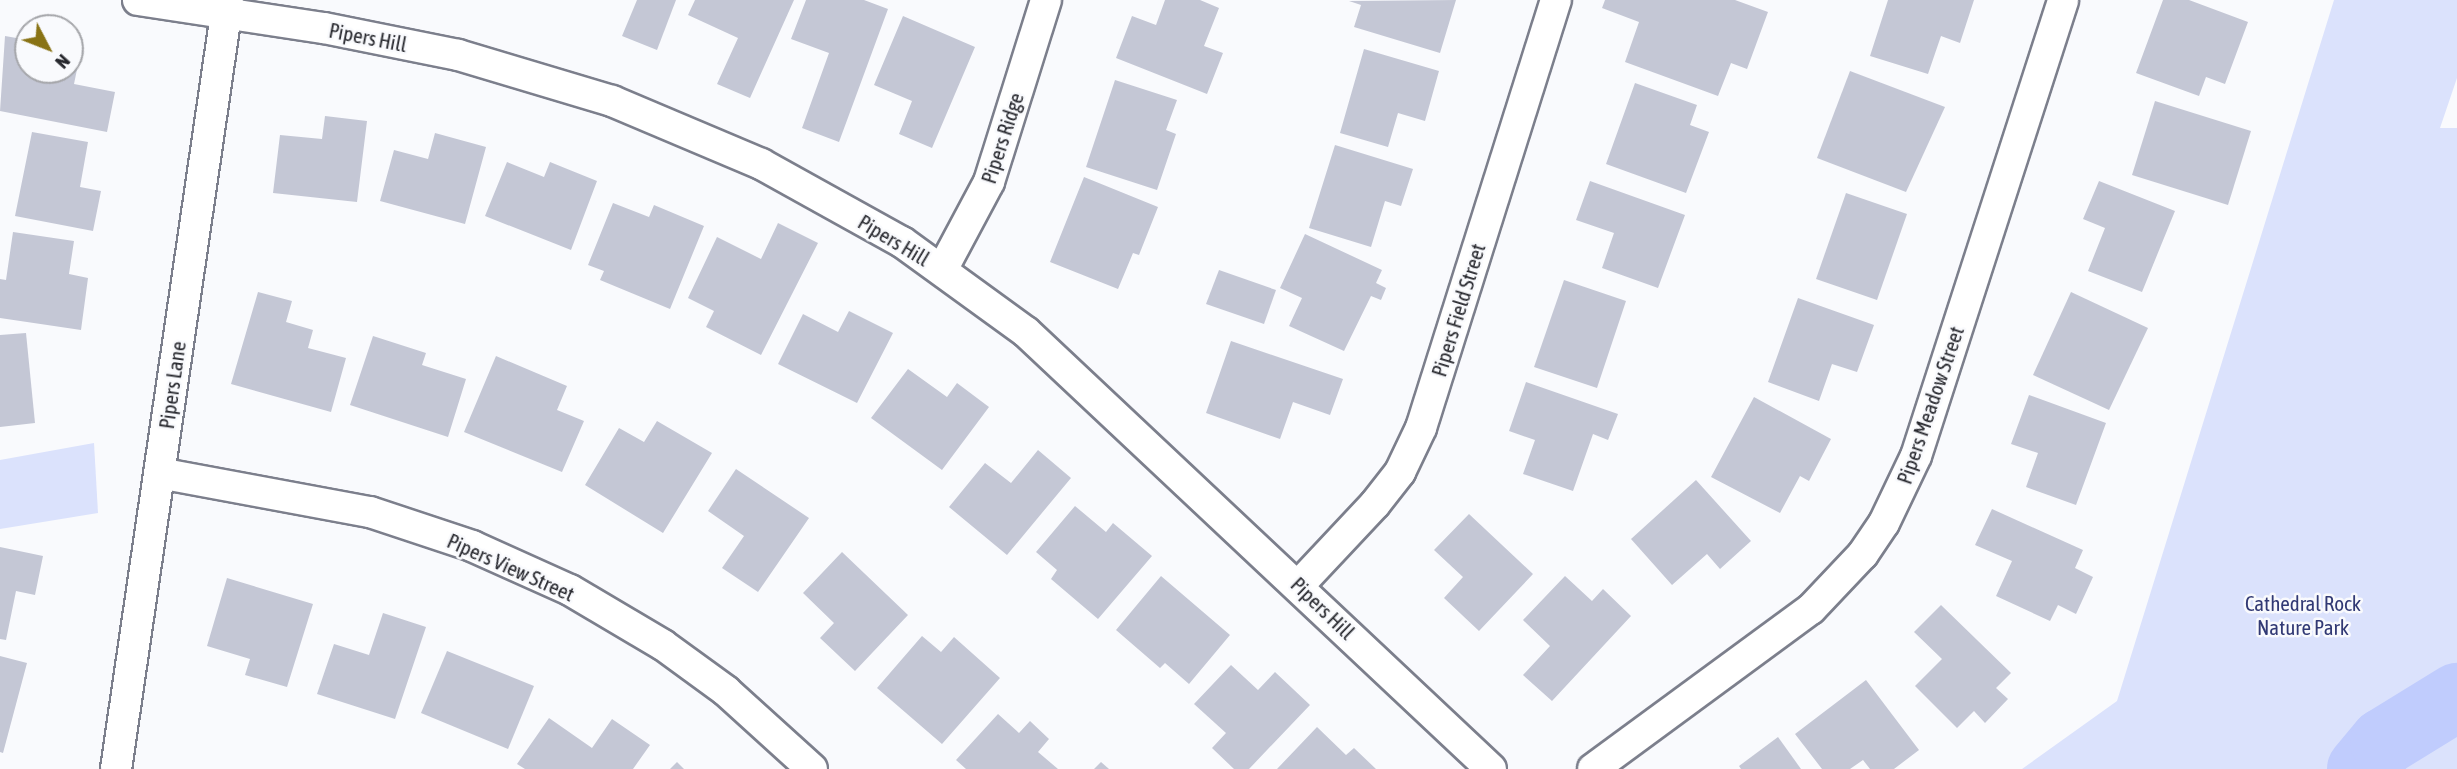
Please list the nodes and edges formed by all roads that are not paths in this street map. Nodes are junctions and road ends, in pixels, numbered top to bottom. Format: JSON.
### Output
{"nodes":[{"id":1,"x":138,"y":0,"type":"edge"},
{"id":2,"x":1046,"y":0,"type":"edge"},
{"id":3,"x":1556,"y":0,"type":"edge"},
{"id":4,"x":2063,"y":0,"type":"edge"},
{"id":5,"x":227,"y":6,"type":"edge"},
{"id":6,"x":942,"y":270,"type":"junction"},
{"id":7,"x":159,"y":472,"type":"junction"},
{"id":8,"x":1298,"y":585,"type":"junction"},
{"id":9,"x":116,"y":769,"type":"edge"},
{"id":10,"x":812,"y":769,"type":"edge"},
{"id":11,"x":1492,"y":769,"type":"edge"},
{"id":12,"x":1593,"y":769,"type":"edge"}],
"edges":[{"from":1,"to":5,"type":"street","name":"Pipers Hill"},
{"from":2,"to":6,"type":"street","name":"Pipers Ridge"},
{"from":3,"to":8,"type":"street","name":"Pipers Field Street"},
{"from":4,"to":12,"type":"street","name":"Pipers Meadow Street"},
{"from":5,"to":6,"type":"street","name":"Pipers Hill"},
{"from":5,"to":7,"type":"street","name":"Pipers Lane"},
{"from":6,"to":8,"type":"street","name":"Pipers Hill"},
{"from":7,"to":9,"type":"street","name":"Pipers Lane"},
{"from":7,"to":10,"type":"street","name":"Pipers View Street"},
{"from":8,"to":11,"type":"street","name":"Pipers Hill"}]}
